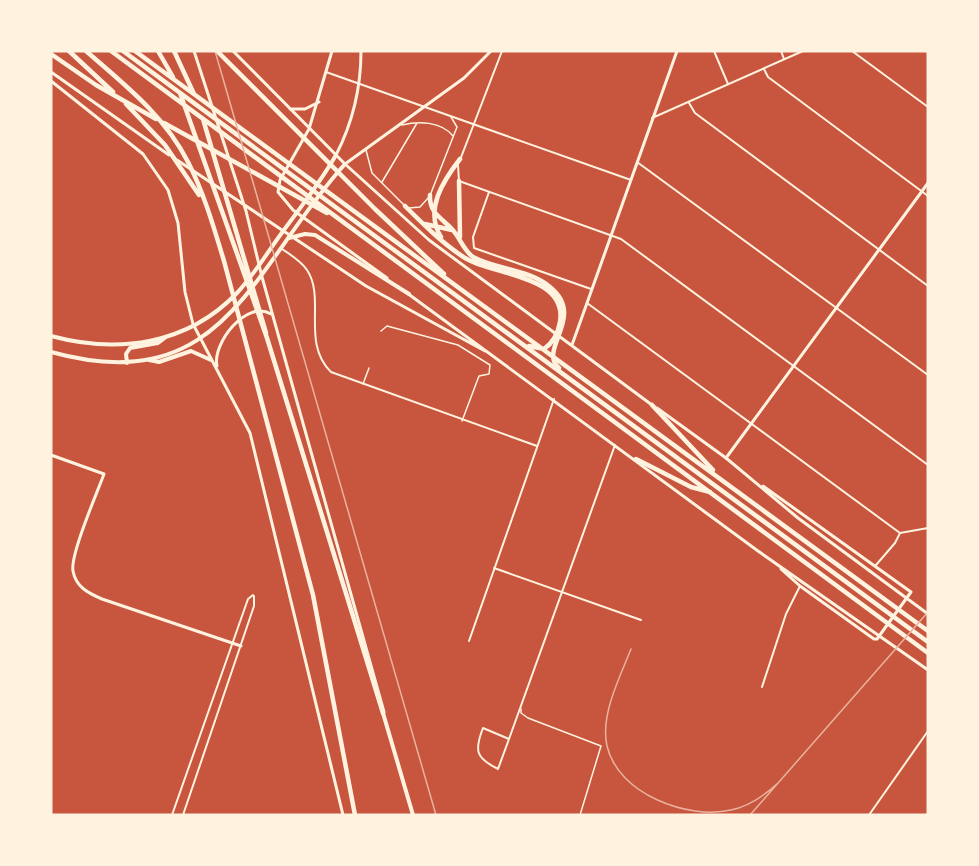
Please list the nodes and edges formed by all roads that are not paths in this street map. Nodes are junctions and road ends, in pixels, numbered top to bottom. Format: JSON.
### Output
{"nodes":[{"id":1,"x":69,"y":51,"type":"edge"},
{"id":2,"x":86,"y":51,"type":"edge"},
{"id":3,"x":111,"y":51,"type":"edge"},
{"id":4,"x":123,"y":51,"type":"edge"},
{"id":5,"x":135,"y":51,"type":"edge"},
{"id":6,"x":158,"y":51,"type":"edge"},
{"id":7,"x":174,"y":51,"type":"edge"},
{"id":8,"x":194,"y":51,"type":"edge"},
{"id":9,"x":217,"y":51,"type":"edge"},
{"id":10,"x":233,"y":51,"type":"edge"},
{"id":11,"x":332,"y":51,"type":"edge"},
{"id":12,"x":362,"y":51,"type":"edge"},
{"id":13,"x":491,"y":51,"type":"edge"},
{"id":14,"x":502,"y":51,"type":"edge"},
{"id":15,"x":677,"y":51,"type":"edge"},
{"id":16,"x":714,"y":51,"type":"edge"},
{"id":17,"x":780,"y":51,"type":"edge"},
{"id":18,"x":803,"y":51,"type":"edge"},
{"id":19,"x":852,"y":51,"type":"edge"},
{"id":20,"x":51,"y":54,"type":"edge"},
{"id":21,"x":784,"y":59,"type":"junction"},
{"id":22,"x":764,"y":69,"type":"junction"},
{"id":23,"x":51,"y":72,"type":"edge"},
{"id":24,"x":326,"y":72,"type":"junction"},
{"id":25,"x":51,"y":81,"type":"edge"},
{"id":26,"x":729,"y":84,"type":"junction"},
{"id":27,"x":360,"y":85,"type":"junction"},
{"id":28,"x":319,"y":102,"type":"junction"},
{"id":29,"x":689,"y":103,"type":"junction"},
{"id":30,"x":423,"y":106,"type":"junction"},
{"id":31,"x":928,"y":107,"type":"edge"},
{"id":32,"x":290,"y":109,"type":"junction"},
{"id":33,"x":450,"y":116,"type":"junction"},
{"id":34,"x":652,"y":118,"type":"junction"},
{"id":35,"x":417,"y":123,"type":"junction"},
{"id":36,"x":474,"y":125,"type":"junction"},
{"id":37,"x":395,"y":127,"type":"junction"},
{"id":38,"x":309,"y":129,"type":"junction"},
{"id":39,"x":454,"y":136,"type":"junction"},
{"id":40,"x":367,"y":147,"type":"junction"},
{"id":41,"x":336,"y":155,"type":"junction"},
{"id":42,"x":460,"y":159,"type":"junction"},
{"id":43,"x":637,"y":162,"type":"junction"},
{"id":44,"x":345,"y":164,"type":"junction"},
{"id":45,"x":631,"y":180,"type":"junction"},
{"id":46,"x":459,"y":181,"type":"junction"},
{"id":47,"x":382,"y":183,"type":"junction"},
{"id":48,"x":928,"y":183,"type":"edge"},
{"id":49,"x":922,"y":191,"type":"junction"},
{"id":50,"x":489,"y":192,"type":"junction"},
{"id":51,"x":430,"y":195,"type":"junction"},
{"id":52,"x":928,"y":196,"type":"edge"},
{"id":53,"x":405,"y":206,"type":"junction"},
{"id":54,"x":434,"y":212,"type":"junction"},
{"id":55,"x":210,"y":218,"type":"junction"},
{"id":56,"x":423,"y":223,"type":"junction"},
{"id":57,"x":347,"y":225,"type":"junction"},
{"id":58,"x":436,"y":226,"type":"junction"},
{"id":59,"x":453,"y":230,"type":"junction"},
{"id":60,"x":611,"y":235,"type":"junction"},
{"id":61,"x":288,"y":238,"type":"junction"},
{"id":62,"x":442,"y":239,"type":"junction"},
{"id":63,"x":460,"y":240,"type":"junction"},
{"id":64,"x":281,"y":248,"type":"junction"},
{"id":65,"x":879,"y":250,"type":"junction"},
{"id":66,"x":259,"y":265,"type":"junction"},
{"id":67,"x":262,"y":277,"type":"junction"},
{"id":68,"x":450,"y":280,"type":"junction"},
{"id":69,"x":536,"y":281,"type":"junction"},
{"id":70,"x":928,"y":286,"type":"edge"},
{"id":71,"x":592,"y":289,"type":"junction"},
{"id":72,"x":409,"y":294,"type":"junction"},
{"id":73,"x":587,"y":303,"type":"junction"},
{"id":74,"x":837,"y":307,"type":"junction"},
{"id":75,"x":273,"y":318,"type":"junction"},
{"id":76,"x":193,"y":324,"type":"junction"},
{"id":77,"x":499,"y":327,"type":"junction"},
{"id":78,"x":381,"y":331,"type":"dead end"},
{"id":79,"x":172,"y":334,"type":"junction"},
{"id":80,"x":51,"y":336,"type":"edge"},
{"id":81,"x":267,"y":338,"type":"junction"},
{"id":82,"x":200,"y":340,"type":"junction"},
{"id":83,"x":572,"y":345,"type":"junction"},
{"id":84,"x":51,"y":352,"type":"edge"},
{"id":85,"x":494,"y":356,"type":"junction"},
{"id":86,"x":146,"y":360,"type":"junction"},
{"id":87,"x":211,"y":360,"type":"junction"},
{"id":88,"x":127,"y":363,"type":"junction"},
{"id":89,"x":793,"y":365,"type":"junction"},
{"id":90,"x":369,"y":368,"type":"dead end"},
{"id":91,"x":218,"y":371,"type":"junction"},
{"id":92,"x":928,"y":375,"type":"edge"},
{"id":93,"x":363,"y":384,"type":"junction"},
{"id":94,"x":596,"y":398,"type":"junction"},
{"id":95,"x":554,"y":399,"type":"junction"},
{"id":96,"x":652,"y":405,"type":"junction"},
{"id":97,"x":462,"y":421,"type":"junction"},
{"id":98,"x":751,"y":424,"type":"junction"},
{"id":99,"x":615,"y":445,"type":"junction"},
{"id":100,"x":537,"y":446,"type":"junction"},
{"id":101,"x":51,"y":455,"type":"edge"},
{"id":102,"x":726,"y":458,"type":"junction"},
{"id":103,"x":636,"y":459,"type":"junction"},
{"id":104,"x":928,"y":465,"type":"edge"},
{"id":105,"x":714,"y":472,"type":"junction"},
{"id":106,"x":752,"y":478,"type":"junction"},
{"id":107,"x":714,"y":494,"type":"junction"},
{"id":108,"x":928,"y":528,"type":"edge"},
{"id":109,"x":900,"y":533,"type":"junction"},
{"id":110,"x":773,"y":562,"type":"junction"},
{"id":111,"x":876,"y":565,"type":"junction"},
{"id":112,"x":494,"y":568,"type":"junction"},
{"id":113,"x":800,"y":586,"type":"junction"},
{"id":114,"x":562,"y":592,"type":"junction"},
{"id":115,"x":928,"y":614,"type":"edge"},
{"id":116,"x":242,"y":617,"type":"junction"},
{"id":117,"x":250,"y":620,"type":"junction"},
{"id":118,"x":641,"y":620,"type":"dead end"},
{"id":119,"x":928,"y":631,"type":"edge"},
{"id":120,"x":469,"y":641,"type":"dead end"},
{"id":121,"x":928,"y":642,"type":"edge"},
{"id":122,"x":233,"y":643,"type":"junction"},
{"id":123,"x":241,"y":646,"type":"junction"},
{"id":124,"x":928,"y":653,"type":"edge"},
{"id":125,"x":928,"y":670,"type":"edge"},
{"id":126,"x":762,"y":687,"type":"dead end"},
{"id":127,"x":521,"y":708,"type":"junction"},
{"id":128,"x":383,"y":713,"type":"junction"},
{"id":129,"x":928,"y":731,"type":"edge"},
{"id":130,"x":509,"y":739,"type":"junction"},
{"id":131,"x":172,"y":815,"type":"edge"},
{"id":132,"x":183,"y":815,"type":"edge"},
{"id":133,"x":343,"y":815,"type":"edge"},
{"id":134,"x":355,"y":815,"type":"edge"},
{"id":135,"x":413,"y":815,"type":"edge"},
{"id":136,"x":580,"y":815,"type":"edge"},
{"id":137,"x":869,"y":815,"type":"edge"}],
"edges":[{"from":1,"to":55,"type":"highway"},
{"from":2,"to":55,"type":"highway"},
{"from":3,"to":57,"type":"highway"},
{"from":4,"to":77,"type":"highway"},
{"from":5,"to":68,"type":"highway"},
{"from":6,"to":81,"type":"highway"},
{"from":7,"to":81,"type":"highway"},
{"from":8,"to":66,"type":"main road"},
{"from":9,"to":68,"type":"highway"},
{"from":10,"to":32,"type":"main road"},
{"from":11,"to":24,"type":"main road"},
{"from":12,"to":27,"type":"main road"},
{"from":13,"to":30,"type":"main road"},
{"from":14,"to":36,"type":"street"},
{"from":15,"to":34,"type":"main road"},
{"from":16,"to":26,"type":"street"},
{"from":17,"to":21,"type":"street"},
{"from":18,"to":21,"type":"street"},
{"from":19,"to":31,"type":"street"},
{"from":20,"to":57,"type":"highway"},
{"from":21,"to":22,"type":"street"},
{"from":22,"to":26,"type":"street"},
{"from":22,"to":49,"type":"street"},
{"from":23,"to":85,"type":"main road"},
{"from":24,"to":27,"type":"street"},
{"from":24,"to":28,"type":"main road"},
{"from":25,"to":76,"type":"main road"},
{"from":26,"to":29,"type":"street"},
{"from":27,"to":30,"type":"street"},
{"from":27,"to":41,"type":"main road"},
{"from":28,"to":32,"type":"main road"},
{"from":28,"to":38,"type":"main road"},
{"from":29,"to":34,"type":"street"},
{"from":29,"to":65,"type":"street"},
{"from":30,"to":33,"type":"street"},
{"from":30,"to":37,"type":"main road"},
{"from":32,"to":38,"type":"main road"},
{"from":33,"to":36,"type":"street"},
{"from":33,"to":39,"type":"lane"},
{"from":34,"to":43,"type":"main road"},
{"from":35,"to":37,"type":"lane"},
{"from":35,"to":39,"type":"lane"},
{"from":35,"to":47,"type":"lane"},
{"from":36,"to":42,"type":"street"},
{"from":36,"to":45,"type":"street"},
{"from":37,"to":40,"type":"main road"},
{"from":38,"to":41,"type":"main road"},
{"from":38,"to":72,"type":"main road"},
{"from":39,"to":51,"type":"lane"},
{"from":40,"to":44,"type":"main road"},
{"from":40,"to":47,"type":"lane"},
{"from":41,"to":44,"type":"main road"},
{"from":41,"to":66,"type":"main road"},
{"from":42,"to":46,"type":"street"},
{"from":42,"to":54,"type":"highway"},
{"from":43,"to":45,"type":"main road"},
{"from":43,"to":74,"type":"street"},
{"from":44,"to":61,"type":"main road"},
{"from":44,"to":83,"type":"main road"},
{"from":45,"to":60,"type":"main road"},
{"from":46,"to":50,"type":"street"},
{"from":46,"to":63,"type":"highway"},
{"from":47,"to":53,"type":"lane"},
{"from":48,"to":49,"type":"main road"},
{"from":49,"to":52,"type":"street"},
{"from":49,"to":65,"type":"main road"},
{"from":50,"to":60,"type":"street"},
{"from":50,"to":71,"type":"street"},
{"from":51,"to":53,"type":"lane"},
{"from":51,"to":54,"type":"highway"},
{"from":53,"to":56,"type":"highway"},
{"from":54,"to":58,"type":"highway"},
{"from":54,"to":59,"type":"highway"},
{"from":55,"to":134,"type":"highway"},
{"from":56,"to":58,"type":"highway"},
{"from":56,"to":62,"type":"highway"},
{"from":57,"to":107,"type":"highway"},
{"from":58,"to":59,"type":"highway"},
{"from":58,"to":62,"type":"highway"},
{"from":59,"to":63,"type":"highway"},
{"from":60,"to":71,"type":"main road"},
{"from":60,"to":89,"type":"street"},
{"from":61,"to":64,"type":"main road"},
{"from":61,"to":72,"type":"main road"},
{"from":62,"to":69,"type":"highway"},
{"from":63,"to":69,"type":"highway"},
{"from":64,"to":67,"type":"main road"},
{"from":64,"to":93,"type":"street"},
{"from":65,"to":70,"type":"street"},
{"from":65,"to":74,"type":"main road"},
{"from":66,"to":67,"type":"main road"},
{"from":66,"to":76,"type":"main road"},
{"from":67,"to":75,"type":"main road"},
{"from":67,"to":82,"type":"main road"},
{"from":68,"to":105,"type":"highway"},
{"from":69,"to":77,"type":"highway"},
{"from":69,"to":94,"type":"highway"},
{"from":71,"to":73,"type":"main road"},
{"from":72,"to":85,"type":"main road"},
{"from":73,"to":83,"type":"main road"},
{"from":73,"to":98,"type":"street"},
{"from":74,"to":89,"type":"main road"},
{"from":74,"to":92,"type":"street"},
{"from":75,"to":91,"type":"main road"},
{"from":75,"to":128,"type":"main road"},
{"from":76,"to":79,"type":"main road"},
{"from":76,"to":82,"type":"main road"},
{"from":77,"to":94,"type":"highway"},
{"from":78,"to":97,"type":"lane"},
{"from":79,"to":80,"type":"main road"},
{"from":79,"to":88,"type":"main road"},
{"from":81,"to":128,"type":"highway"},
{"from":82,"to":86,"type":"main road"},
{"from":82,"to":87,"type":"main road"},
{"from":83,"to":96,"type":"main road"},
{"from":84,"to":88,"type":"main road"},
{"from":85,"to":95,"type":"main road"},
{"from":86,"to":87,"type":"main road"},
{"from":86,"to":88,"type":"main road"},
{"from":87,"to":91,"type":"main road"},
{"from":89,"to":98,"type":"main road"},
{"from":89,"to":104,"type":"street"},
{"from":90,"to":93,"type":"lane"},
{"from":91,"to":133,"type":"main road"},
{"from":93,"to":97,"type":"street"},
{"from":94,"to":121,"type":"highway"},
{"from":95,"to":99,"type":"main road"},
{"from":95,"to":100,"type":"street"},
{"from":96,"to":102,"type":"main road"},
{"from":96,"to":105,"type":"highway"},
{"from":97,"to":100,"type":"street"},
{"from":98,"to":102,"type":"main road"},
{"from":98,"to":109,"type":"street"},
{"from":99,"to":103,"type":"main road"},
{"from":99,"to":114,"type":"street"},
{"from":100,"to":112,"type":"street"},
{"from":101,"to":122,"type":"main road"},
{"from":102,"to":106,"type":"main road"},
{"from":103,"to":107,"type":"highway"},
{"from":103,"to":110,"type":"main road"},
{"from":105,"to":119,"type":"highway"},
{"from":106,"to":111,"type":"main road"},
{"from":106,"to":115,"type":"main road"},
{"from":107,"to":124,"type":"highway"},
{"from":108,"to":109,"type":"street"},
{"from":109,"to":111,"type":"street"},
{"from":110,"to":113,"type":"main road"},
{"from":110,"to":125,"type":"main road"},
{"from":111,"to":113,"type":"main road"},
{"from":112,"to":114,"type":"street"},
{"from":112,"to":120,"type":"street"},
{"from":113,"to":126,"type":"street"},
{"from":114,"to":118,"type":"street"},
{"from":114,"to":127,"type":"street"},
{"from":116,"to":117,"type":"street"},
{"from":116,"to":117,"type":"street"},
{"from":116,"to":122,"type":"street"},
{"from":117,"to":123,"type":"street"},
{"from":122,"to":123,"type":"main road"},
{"from":122,"to":131,"type":"street"},
{"from":123,"to":132,"type":"street"},
{"from":127,"to":130,"type":"street"},
{"from":127,"to":136,"type":"lane"},
{"from":128,"to":135,"type":"main road"},
{"from":129,"to":137,"type":"street"},
{"from":130,"to":130,"type":"street"}]}
